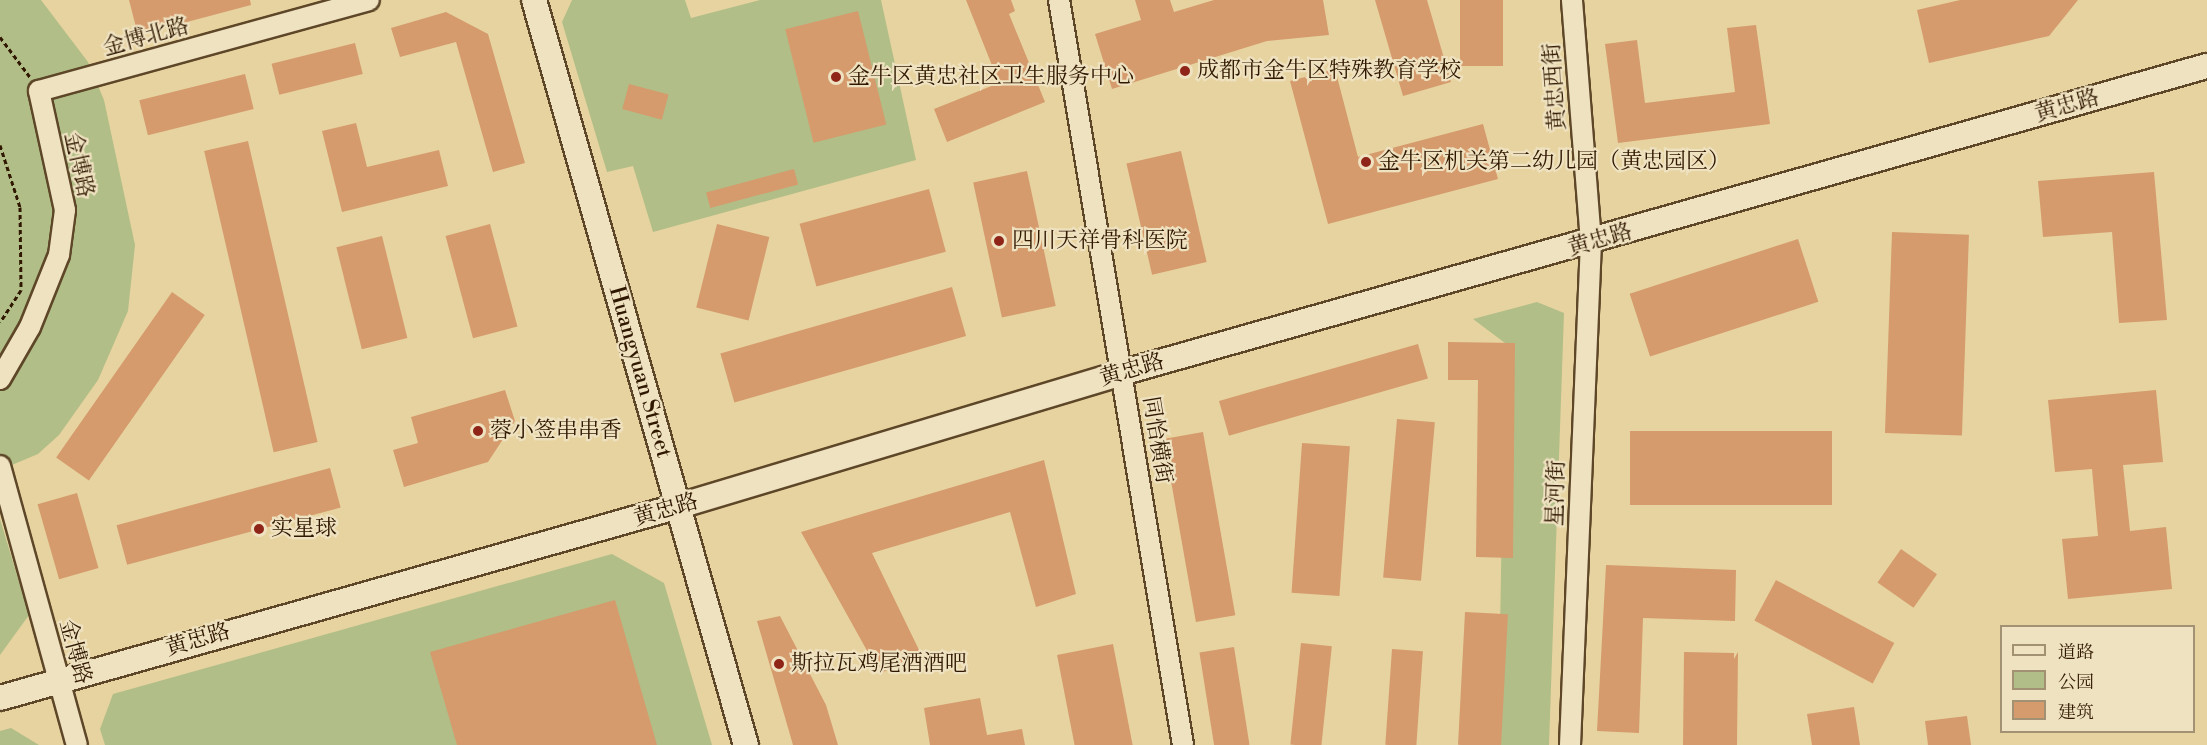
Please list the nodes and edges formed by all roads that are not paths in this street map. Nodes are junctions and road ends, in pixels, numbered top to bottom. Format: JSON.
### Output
{"nodes":[{"id":1,"x":369,"y":0,"type":"edge"},
{"id":2,"x":534,"y":0,"type":"edge"},
{"id":3,"x":1059,"y":0,"type":"edge"},
{"id":4,"x":1572,"y":0,"type":"edge"},
{"id":5,"x":2207,"y":66,"type":"edge"},
{"id":6,"x":39,"y":91,"type":"joint"},
{"id":7,"x":1591,"y":242,"type":"junction"},
{"id":8,"x":1121,"y":373,"type":"junction"},
{"id":9,"x":0,"y":379,"type":"edge"},
{"id":10,"x":0,"y":466,"type":"edge"},
{"id":11,"x":679,"y":506,"type":"junction"},
{"id":12,"x":57,"y":679,"type":"junction"},
{"id":13,"x":0,"y":698,"type":"edge"},
{"id":14,"x":77,"y":745,"type":"edge"},
{"id":15,"x":746,"y":745,"type":"edge"},
{"id":16,"x":1183,"y":745,"type":"edge"},
{"id":17,"x":1570,"y":745,"type":"edge"}],
"edges":[{"from":1,"to":6,"type":"street","name":"金博北路"},
{"from":2,"to":11,"type":"street","name":"Huangyuan Street"},
{"from":3,"to":8,"type":"street","name":"同怡横街"},
{"from":4,"to":7,"type":"street","name":"黄忠西街"},
{"from":5,"to":7,"type":"street","name":"黄忠路"},
{"from":6,"to":9,"type":"street","name":"金博路"},
{"from":7,"to":8,"type":"street","name":"黄忠路"},
{"from":7,"to":17,"type":"street","name":"星河街"},
{"from":8,"to":11,"type":"street","name":"黄忠路"},
{"from":8,"to":16,"type":"street","name":"同怡横街"},
{"from":10,"to":12,"type":"street","name":"金博路"},
{"from":11,"to":12,"type":"street","name":"黄忠路"},
{"from":11,"to":15,"type":"street","name":"Huangyuan Street"},
{"from":12,"to":13,"type":"street","name":"黄忠路"},
{"from":12,"to":14,"type":"street","name":"金博路"}]}
